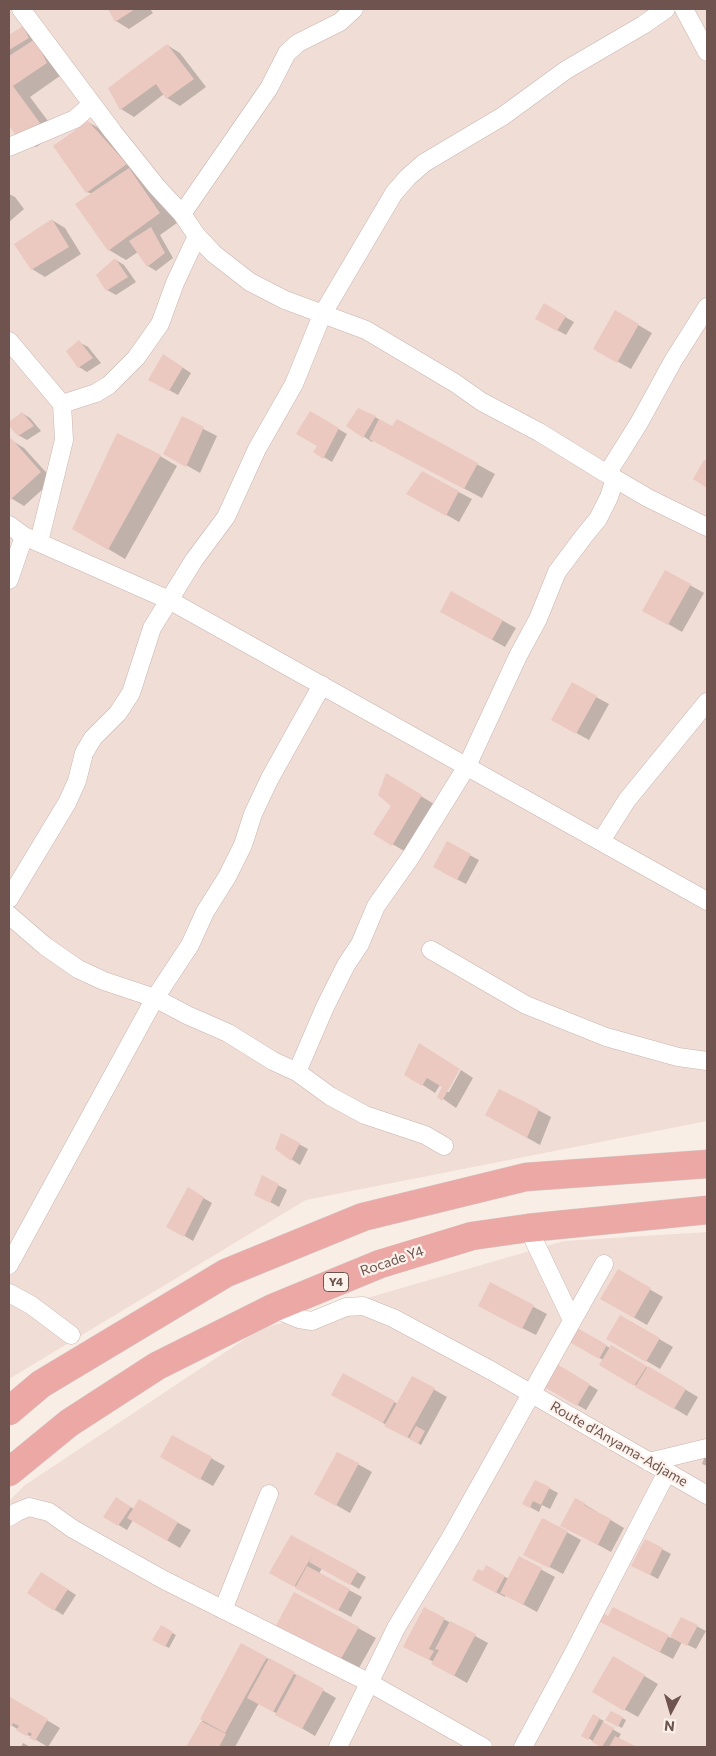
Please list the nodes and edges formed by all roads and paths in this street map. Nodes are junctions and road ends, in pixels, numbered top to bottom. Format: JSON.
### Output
{"nodes":[{"id":1,"x":22,"y":9,"type":"edge"},
{"id":2,"x":354,"y":9,"type":"edge"},
{"id":3,"x":666,"y":9,"type":"edge"},
{"id":4,"x":684,"y":9,"type":"edge"},
{"id":5,"x":707,"y":52,"type":"edge"},
{"id":6,"x":92,"y":104,"type":"junction"},
{"id":7,"x":9,"y":147,"type":"edge"},
{"id":8,"x":182,"y":214,"type":"junction"},
{"id":9,"x":197,"y":236,"type":"junction"},
{"id":10,"x":707,"y":307,"type":"edge"},
{"id":11,"x":322,"y":314,"type":"junction"},
{"id":12,"x":9,"y":341,"type":"edge"},
{"id":13,"x":62,"y":404,"type":"junction"},
{"id":14,"x":611,"y":476,"type":"junction"},
{"id":15,"x":9,"y":525,"type":"edge"},
{"id":16,"x":707,"y":527,"type":"edge"},
{"id":17,"x":32,"y":539,"type":"junction"},
{"id":18,"x":9,"y":580,"type":"edge"},
{"id":19,"x":169,"y":600,"type":"junction"},
{"id":20,"x":322,"y":685,"type":"junction"},
{"id":21,"x":707,"y":702,"type":"edge"},
{"id":22,"x":468,"y":766,"type":"junction"},
{"id":23,"x":600,"y":841,"type":"junction"},
{"id":24,"x":9,"y":899,"type":"edge"},
{"id":25,"x":707,"y":901,"type":"edge"},
{"id":26,"x":9,"y":916,"type":"edge"},
{"id":27,"x":431,"y":950,"type":"dead end"},
{"id":28,"x":155,"y":998,"type":"junction"},
{"id":29,"x":707,"y":1061,"type":"edge"},
{"id":30,"x":297,"y":1072,"type":"junction"},
{"id":31,"x":444,"y":1146,"type":"dead end"},
{"id":32,"x":707,"y":1164,"type":"edge"},
{"id":33,"x":707,"y":1210,"type":"edge"},
{"id":34,"x":528,"y":1228,"type":"junction"},
{"id":35,"x":604,"y":1264,"type":"dead end"},
{"id":36,"x":9,"y":1265,"type":"edge"},
{"id":37,"x":9,"y":1293,"type":"edge"},
{"id":38,"x":273,"y":1308,"type":"junction"},
{"id":39,"x":572,"y":1320,"type":"junction"},
{"id":40,"x":70,"y":1335,"type":"dead end"},
{"id":41,"x":530,"y":1393,"type":"junction"},
{"id":42,"x":9,"y":1411,"type":"edge"},
{"id":43,"x":707,"y":1448,"type":"edge"},
{"id":44,"x":649,"y":1462,"type":"junction"},
{"id":45,"x":9,"y":1472,"type":"edge"},
{"id":46,"x":667,"y":1472,"type":"junction"},
{"id":47,"x":269,"y":1494,"type":"dead end"},
{"id":48,"x":707,"y":1495,"type":"edge"},
{"id":49,"x":9,"y":1517,"type":"edge"},
{"id":50,"x":223,"y":1610,"type":"junction"},
{"id":51,"x":368,"y":1682,"type":"junction"},
{"id":52,"x":338,"y":1747,"type":"edge"},
{"id":53,"x":483,"y":1747,"type":"edge"},
{"id":54,"x":523,"y":1747,"type":"edge"}],
"edges":[{"from":1,"to":6,"type":"street"},
{"from":2,"to":8,"type":"street"},
{"from":3,"to":11,"type":"street"},
{"from":4,"to":5,"type":"street"},
{"from":6,"to":7,"type":"street"},
{"from":6,"to":8,"type":"street"},
{"from":8,"to":9,"type":"street"},
{"from":9,"to":11,"type":"street"},
{"from":9,"to":13,"type":"street"},
{"from":10,"to":14,"type":"street"},
{"from":11,"to":14,"type":"street"},
{"from":11,"to":19,"type":"street"},
{"from":12,"to":13,"type":"street"},
{"from":13,"to":17,"type":"street"},
{"from":14,"to":16,"type":"street"},
{"from":14,"to":22,"type":"street"},
{"from":15,"to":17,"type":"street"},
{"from":17,"to":18,"type":"street"},
{"from":17,"to":19,"type":"street"},
{"from":19,"to":20,"type":"street"},
{"from":19,"to":24,"type":"street"},
{"from":20,"to":22,"type":"street"},
{"from":20,"to":28,"type":"street"},
{"from":21,"to":23,"type":"street"},
{"from":22,"to":23,"type":"street"},
{"from":22,"to":30,"type":"street"},
{"from":23,"to":25,"type":"street"},
{"from":26,"to":28,"type":"street"},
{"from":27,"to":29,"type":"street"},
{"from":28,"to":30,"type":"street"},
{"from":28,"to":36,"type":"street"},
{"from":30,"to":31,"type":"street"},
{"from":32,"to":42,"type":"highway"},
{"from":33,"to":34,"type":"highway","name":"Rocade Y4","number":"Y4"},
{"from":34,"to":38,"type":"highway","name":"Rocade Y4","number":"Y4"},
{"from":34,"to":39,"type":"street"},
{"from":35,"to":39,"type":"street"},
{"from":37,"to":40,"type":"street"},
{"from":38,"to":41,"type":"street","name":"Route d'Anyama-Adjame"},
{"from":38,"to":45,"type":"highway","name":"Rocade Y4","number":"Y4"},
{"from":39,"to":41,"type":"street"},
{"from":41,"to":44,"type":"street","name":"Route d'Anyama-Adjame"},
{"from":41,"to":51,"type":"street"},
{"from":43,"to":44,"type":"street"},
{"from":44,"to":46,"type":"street","name":"Route d'Anyama-Adjame"},
{"from":46,"to":48,"type":"street","name":"Route d'Anyama-Adjame"},
{"from":46,"to":54,"type":"street"},
{"from":47,"to":50,"type":"street"},
{"from":49,"to":50,"type":"street"},
{"from":50,"to":51,"type":"street"},
{"from":51,"to":52,"type":"street"},
{"from":51,"to":53,"type":"street"}]}
